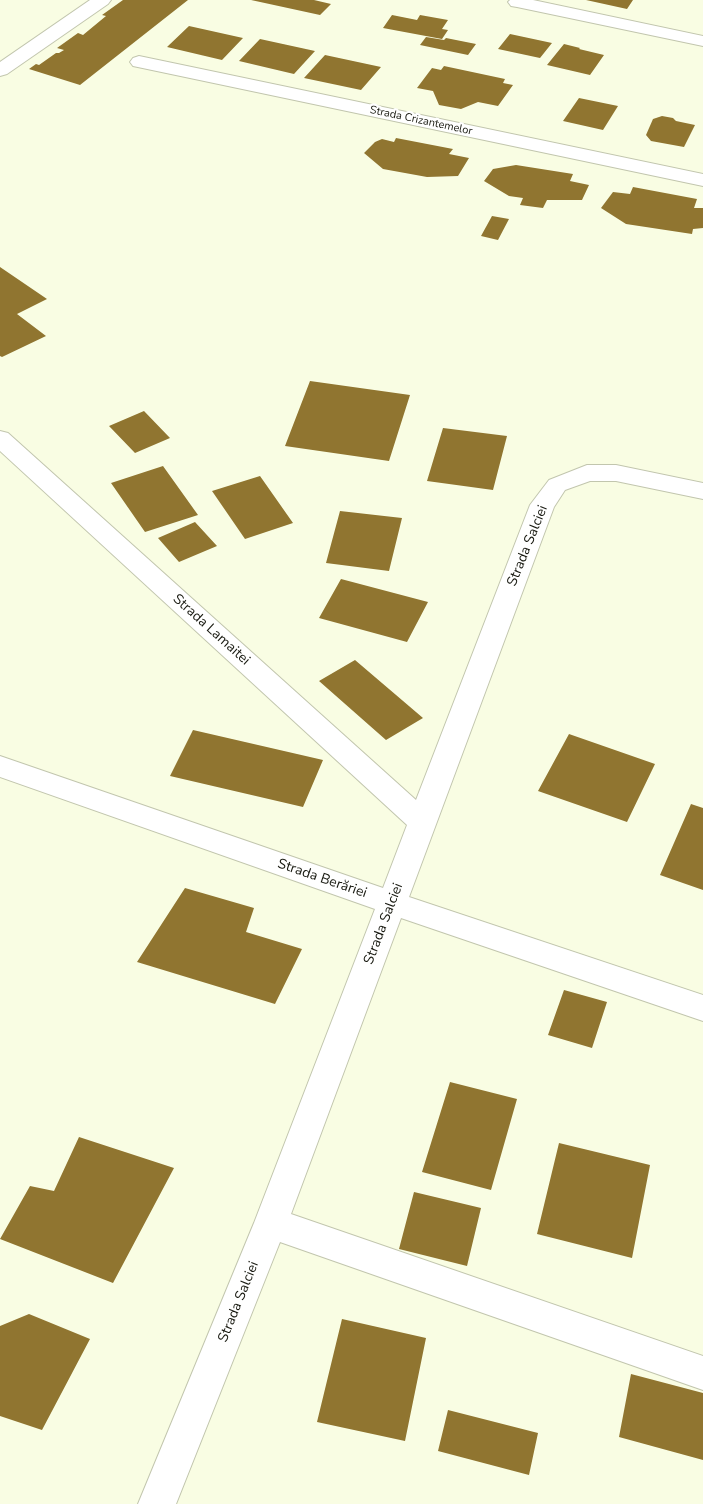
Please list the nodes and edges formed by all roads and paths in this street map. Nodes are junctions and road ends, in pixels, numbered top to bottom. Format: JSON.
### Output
{"nodes":[{"id":1,"x":102,"y":0,"type":"edge"},
{"id":2,"x":517,"y":2,"type":"dead end"},
{"id":3,"x":703,"y":41,"type":"edge"},
{"id":4,"x":139,"y":62,"type":"dead end"},
{"id":5,"x":0,"y":70,"type":"edge"},
{"id":6,"x":703,"y":180,"type":"edge"},
{"id":7,"x":0,"y":438,"type":"edge"},
{"id":8,"x":703,"y":491,"type":"edge"},
{"id":9,"x":0,"y":766,"type":"edge"},
{"id":10,"x":422,"y":822,"type":"junction"},
{"id":11,"x":392,"y":903,"type":"junction"},
{"id":12,"x":703,"y":1008,"type":"edge"},
{"id":13,"x":271,"y":1223,"type":"junction"},
{"id":14,"x":703,"y":1373,"type":"edge"},
{"id":15,"x":157,"y":1504,"type":"edge"}],
"edges":[{"from":1,"to":5,"type":"street"},
{"from":2,"to":3,"type":"street"},
{"from":4,"to":6,"type":"street","name":"Strada Crizantemelor"},
{"from":7,"to":10,"type":"street","name":"Strada Lamaitei"},
{"from":8,"to":10,"type":"street","name":"Strada Salciei"},
{"from":9,"to":11,"type":"street","name":"Strada Berăriei"},
{"from":10,"to":11,"type":"street","name":"Strada Salciei"},
{"from":11,"to":12,"type":"street","name":"Strada Berăriei"},
{"from":11,"to":13,"type":"street","name":"Strada Salciei"},
{"from":13,"to":14,"type":"street"},
{"from":13,"to":15,"type":"street","name":"Strada Salciei"}]}
